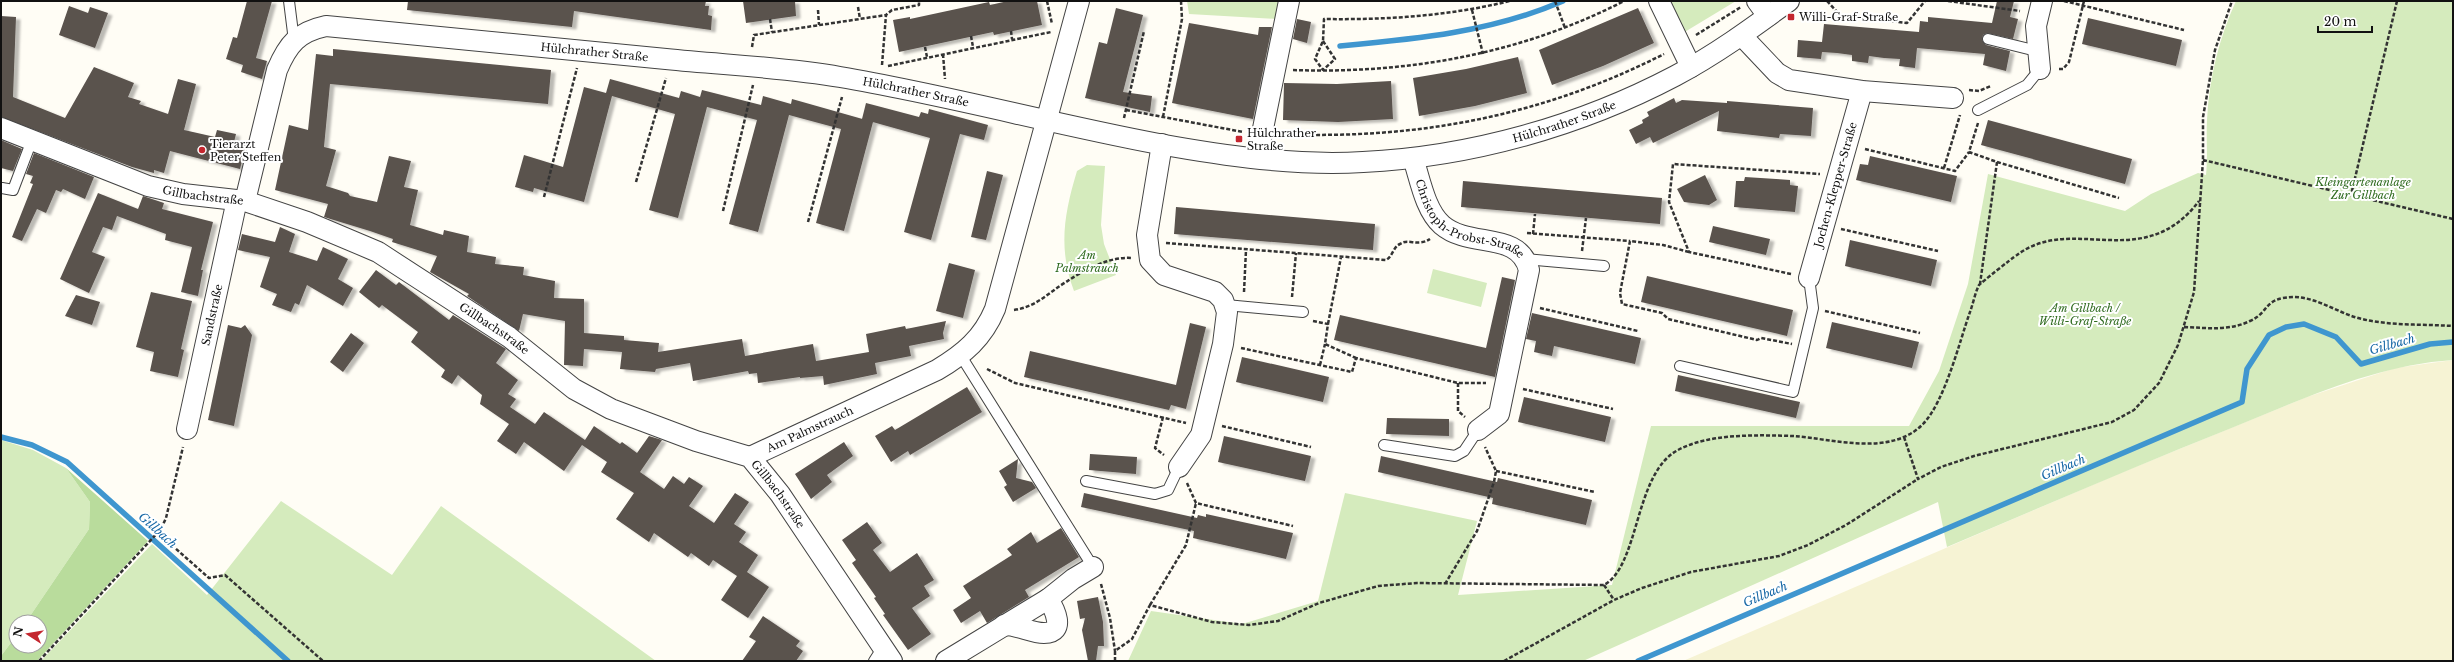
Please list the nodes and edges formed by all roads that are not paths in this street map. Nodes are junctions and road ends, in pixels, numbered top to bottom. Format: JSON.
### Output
{"nodes":[{"id":1,"x":289,"y":1,"type":"edge"},
{"id":2,"x":1079,"y":1,"type":"edge"},
{"id":3,"x":1289,"y":1,"type":"edge"},
{"id":4,"x":1659,"y":1,"type":"edge"},
{"id":5,"x":1789,"y":1,"type":"edge"},
{"id":6,"x":1756,"y":7,"type":"edge"},
{"id":7,"x":2040,"y":7,"type":"edge"},
{"id":8,"x":1742,"y":36,"type":"junction"},
{"id":9,"x":1988,"y":39,"type":"dead end"},
{"id":10,"x":294,"y":41,"type":"junction"},
{"id":11,"x":2038,"y":60,"type":"junction"},
{"id":12,"x":1691,"y":67,"type":"junction"},
{"id":13,"x":1862,"y":91,"type":"junction"},
{"id":14,"x":1962,"y":99,"type":"road end"},
{"id":15,"x":1978,"y":110,"type":"dead end"},
{"id":16,"x":1048,"y":121,"type":"junction"},
{"id":17,"x":1,"y":128,"type":"edge"},
{"id":18,"x":32,"y":140,"type":"junction"},
{"id":19,"x":1162,"y":144,"type":"junction"},
{"id":20,"x":1257,"y":158,"type":"junction"},
{"id":21,"x":1413,"y":158,"type":"junction"},
{"id":22,"x":2,"y":188,"type":"edge"},
{"id":23,"x":241,"y":200,"type":"junction"},
{"id":24,"x":1521,"y":254,"type":"junction"},
{"id":25,"x":1604,"y":266,"type":"dead end"},
{"id":26,"x":1809,"y":278,"type":"joint"},
{"id":27,"x":1234,"y":306,"type":"junction"},
{"id":28,"x":1303,"y":312,"type":"road end"},
{"id":29,"x":961,"y":356,"type":"junction"},
{"id":30,"x":1680,"y":366,"type":"dead end"},
{"id":31,"x":187,"y":429,"type":"road end"},
{"id":32,"x":1478,"y":430,"type":"joint"},
{"id":33,"x":1384,"y":445,"type":"dead end"},
{"id":34,"x":750,"y":456,"type":"junction"},
{"id":35,"x":1179,"y":468,"type":"joint"},
{"id":36,"x":1086,"y":481,"type":"dead end"},
{"id":37,"x":1094,"y":567,"type":"joint"},
{"id":38,"x":1048,"y":599,"type":"junction"},
{"id":39,"x":1004,"y":625,"type":"junction"},
{"id":40,"x":883,"y":656,"type":"edge"},
{"id":41,"x":946,"y":661,"type":"edge"}],
"edges":[{"from":1,"to":10,"type":"lane"},
{"from":2,"to":16,"type":"street","name":"Am Palmstrauch"},
{"from":3,"to":20,"type":"street"},
{"from":4,"to":12,"type":"street"},
{"from":5,"to":6,"type":"street","name":"Hülchrather Straße"},
{"from":6,"to":8,"type":"street","name":"Hülchrather Straße"},
{"from":7,"to":11,"type":"street"},
{"from":8,"to":12,"type":"street","name":"Hülchrather Straße"},
{"from":8,"to":13,"type":"street"},
{"from":9,"to":11,"type":"lane"},
{"from":10,"to":16,"type":"street","name":"Hülchrather Straße"},
{"from":10,"to":23,"type":"street","name":"Sandstraße"},
{"from":11,"to":15,"type":"lane"},
{"from":12,"to":21,"type":"street","name":"Hülchrather Straße"},
{"from":13,"to":14,"type":"street"},
{"from":13,"to":26,"type":"street","name":"Jochen-Klepper-Straße"},
{"from":16,"to":19,"type":"street","name":"Hülchrather Straße"},
{"from":16,"to":29,"type":"street","name":"Am Palmstrauch"},
{"from":17,"to":18,"type":"street","name":"Gillbachstraße"},
{"from":18,"to":22,"type":"lane"},
{"from":18,"to":23,"type":"street","name":"Gillbachstraße"},
{"from":19,"to":20,"type":"street","name":"Hülchrather Straße"},
{"from":19,"to":27,"type":"street"},
{"from":20,"to":21,"type":"street","name":"Hülchrather Straße"},
{"from":21,"to":24,"type":"street","name":"Christoph-Probst-Straße"},
{"from":23,"to":31,"type":"street","name":"Sandstraße"},
{"from":23,"to":34,"type":"street","name":"Gillbachstraße"},
{"from":24,"to":25,"type":"lane"},
{"from":24,"to":32,"type":"street","name":"Christoph-Probst-Straße"},
{"from":26,"to":30,"type":"lane"},
{"from":27,"to":28,"type":"lane"},
{"from":27,"to":35,"type":"street"},
{"from":29,"to":34,"type":"street","name":"Am Palmstrauch"},
{"from":29,"to":37,"type":"lane"},
{"from":32,"to":33,"type":"lane"},
{"from":34,"to":40,"type":"street","name":"Gillbachstraße"},
{"from":35,"to":36,"type":"lane"},
{"from":37,"to":38,"type":"street"},
{"from":38,"to":39,"type":"street"},
{"from":38,"to":39,"type":"street"},
{"from":39,"to":41,"type":"street"}]}
